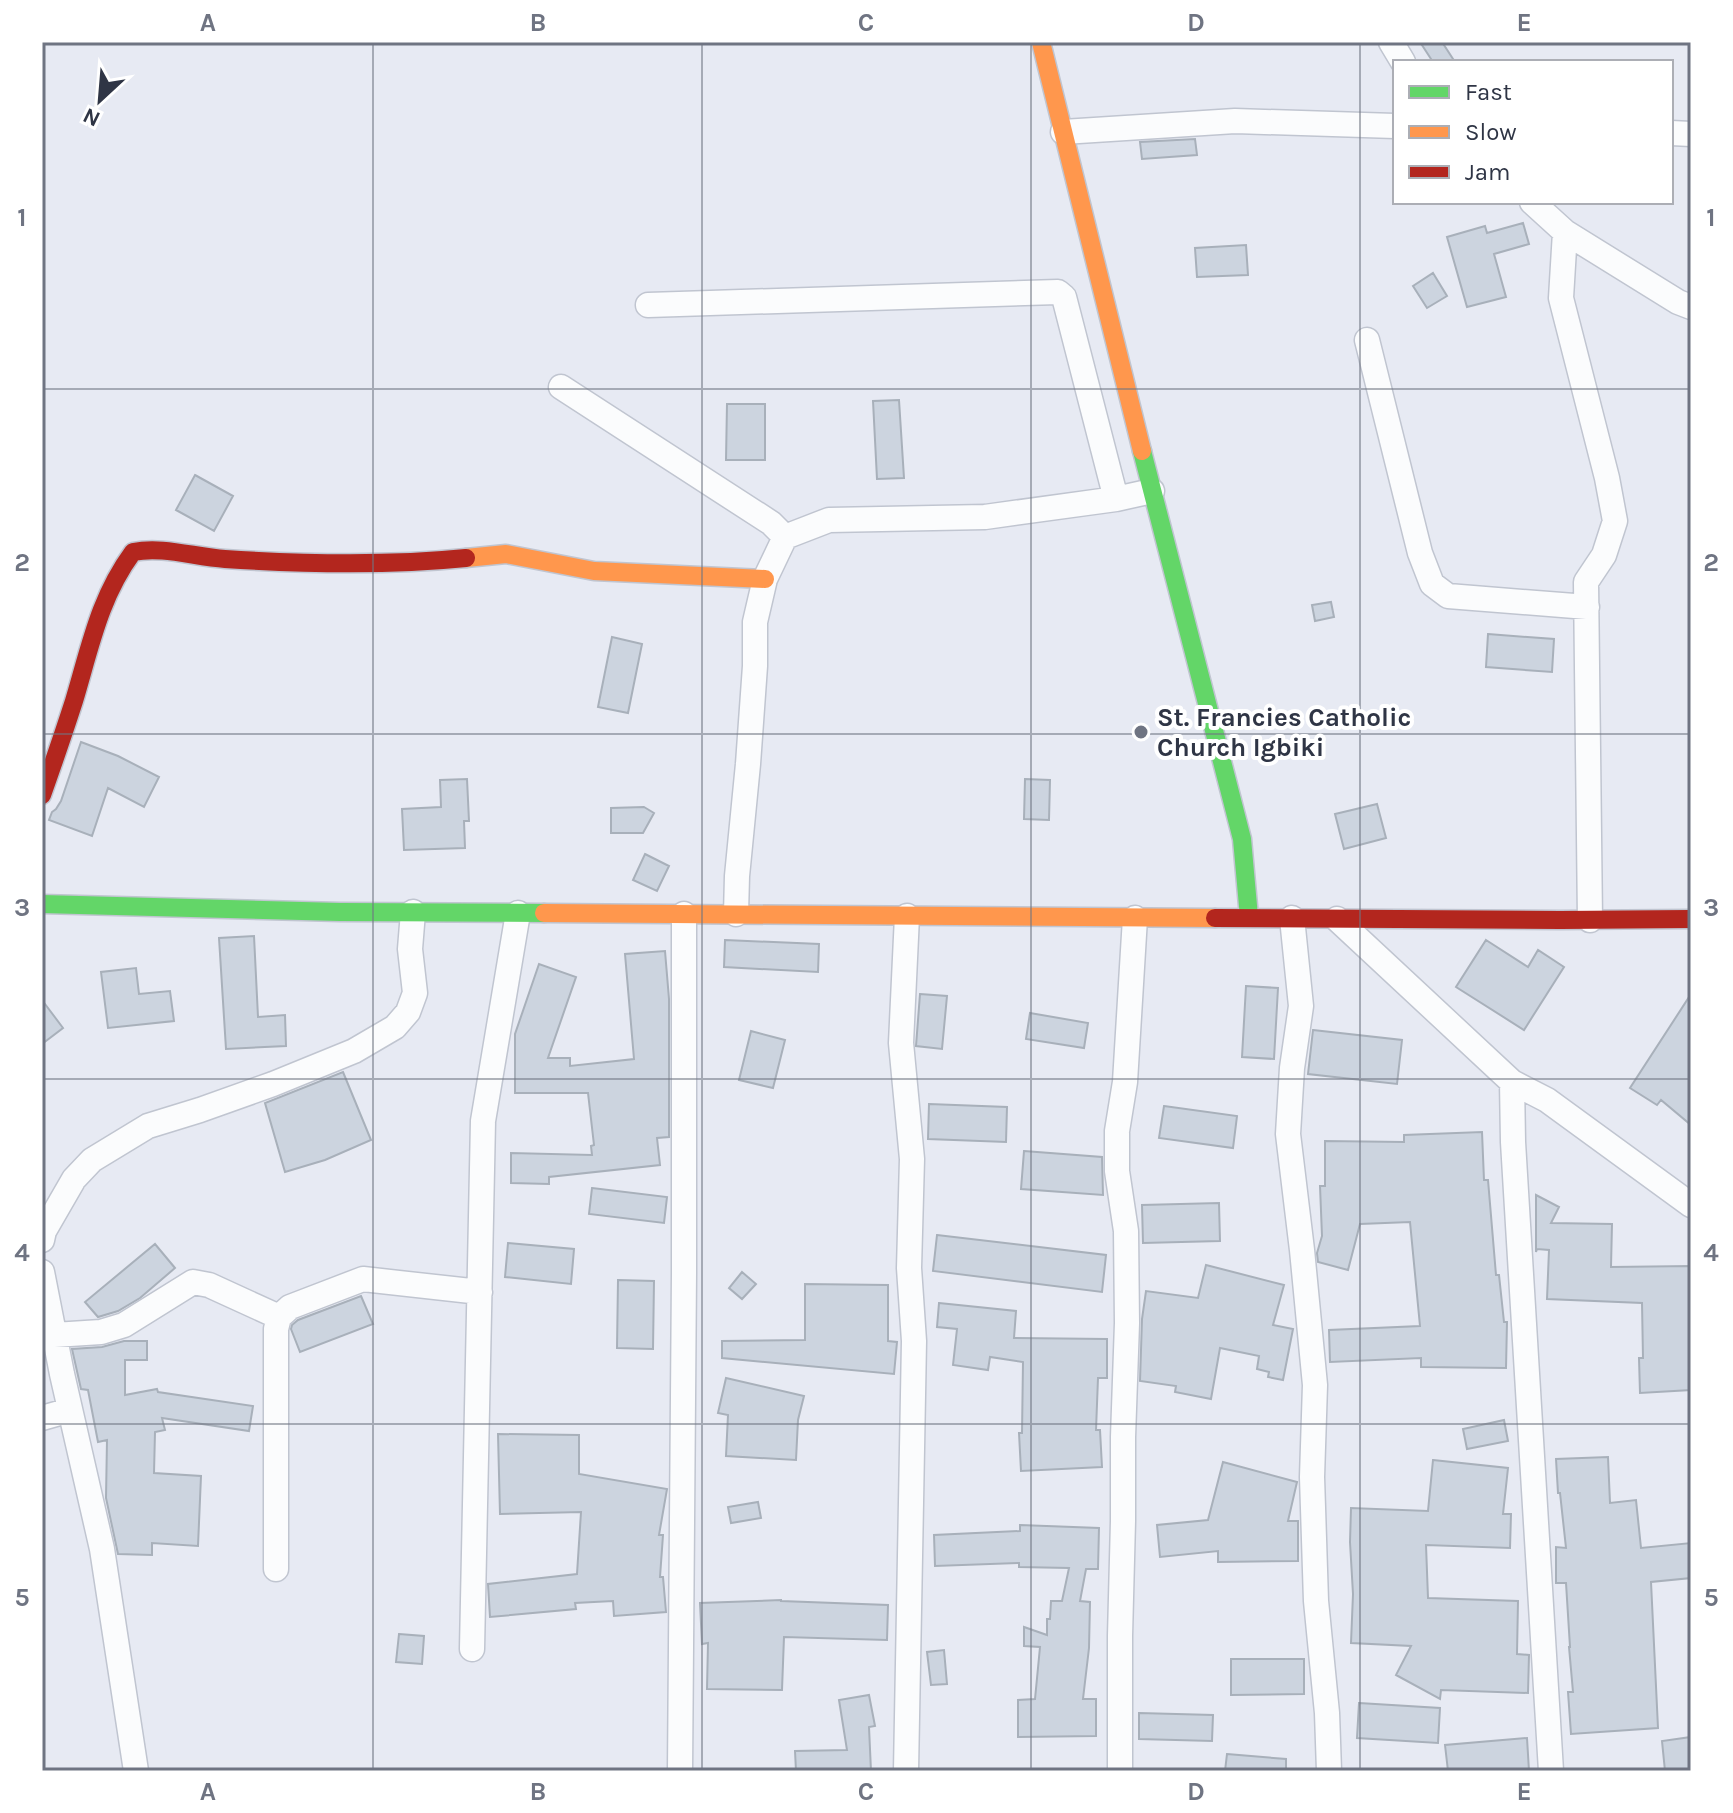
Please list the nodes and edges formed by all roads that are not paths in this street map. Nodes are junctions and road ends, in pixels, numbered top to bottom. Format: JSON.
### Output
{"nodes":[{"id":1,"x":1041,"y":42,"type":"edge"},
{"id":2,"x":1391,"y":42,"type":"edge"},
{"id":3,"x":1402,"y":60,"type":"edge"},
{"id":4,"x":1393,"y":126,"type":"edge"},
{"id":5,"x":1063,"y":132,"type":"junction"},
{"id":6,"x":1534,"y":204,"type":"edge"},
{"id":7,"x":1565,"y":232,"type":"junction"},
{"id":8,"x":648,"y":305,"type":"dead end"},
{"id":9,"x":1691,"y":307,"type":"edge"},
{"id":10,"x":1367,"y":340,"type":"dead end"},
{"id":11,"x":561,"y":387,"type":"dead end"},
{"id":12,"x":1152,"y":491,"type":"junction"},
{"id":13,"x":1116,"y":499,"type":"junction"},
{"id":14,"x":785,"y":537,"type":"junction"},
{"id":15,"x":765,"y":579,"type":"junction"},
{"id":16,"x":1587,"y":607,"type":"junction"},
{"id":17,"x":42,"y":795,"type":"edge"},
{"id":18,"x":47,"y":904,"type":"edge"},
{"id":19,"x":413,"y":912,"type":"junction"},
{"id":20,"x":518,"y":913,"type":"junction"},
{"id":21,"x":684,"y":914,"type":"junction"},
{"id":22,"x":736,"y":914,"type":"junction"},
{"id":23,"x":907,"y":916,"type":"junction"},
{"id":24,"x":1249,"y":917,"type":"junction"},
{"id":25,"x":1135,"y":918,"type":"junction"},
{"id":26,"x":1292,"y":918,"type":"junction"},
{"id":27,"x":1337,"y":919,"type":"junction"},
{"id":28,"x":1691,"y":919,"type":"edge"},
{"id":29,"x":1590,"y":920,"type":"junction"},
{"id":30,"x":1512,"y":1082,"type":"junction"},
{"id":31,"x":1691,"y":1205,"type":"edge"},
{"id":32,"x":42,"y":1240,"type":"edge"},
{"id":33,"x":42,"y":1272,"type":"edge"},
{"id":34,"x":480,"y":1292,"type":"junction"},
{"id":35,"x":279,"y":1317,"type":"junction"},
{"id":36,"x":54,"y":1335,"type":"junction"},
{"id":37,"x":70,"y":1410,"type":"junction"},
{"id":38,"x":42,"y":1418,"type":"edge"},
{"id":39,"x":276,"y":1569,"type":"dead end"},
{"id":40,"x":472,"y":1649,"type":"dead end"},
{"id":41,"x":136,"y":1771,"type":"edge"},
{"id":42,"x":680,"y":1771,"type":"edge"},
{"id":43,"x":906,"y":1771,"type":"edge"},
{"id":44,"x":1120,"y":1771,"type":"edge"},
{"id":45,"x":1329,"y":1771,"type":"edge"},
{"id":46,"x":1551,"y":1771,"type":"edge"}],
"edges":[{"from":1,"to":5,"type":"street"},
{"from":2,"to":3,"type":"street"},
{"from":4,"to":5,"type":"street"},
{"from":5,"to":12,"type":"street"},
{"from":6,"to":7,"type":"street"},
{"from":7,"to":9,"type":"street"},
{"from":7,"to":16,"type":"street"},
{"from":8,"to":13,"type":"street"},
{"from":10,"to":16,"type":"street"},
{"from":11,"to":14,"type":"street"},
{"from":12,"to":13,"type":"street"},
{"from":12,"to":24,"type":"street"},
{"from":13,"to":14,"type":"street"},
{"from":14,"to":15,"type":"street"},
{"from":15,"to":17,"type":"street"},
{"from":15,"to":22,"type":"street"},
{"from":16,"to":29,"type":"street"},
{"from":18,"to":19,"type":"street"},
{"from":19,"to":20,"type":"street"},
{"from":19,"to":32,"type":"street"},
{"from":20,"to":21,"type":"street"},
{"from":20,"to":34,"type":"street"},
{"from":21,"to":22,"type":"street"},
{"from":21,"to":42,"type":"street"},
{"from":22,"to":23,"type":"street"},
{"from":23,"to":25,"type":"street"},
{"from":23,"to":43,"type":"street"},
{"from":24,"to":25,"type":"street"},
{"from":24,"to":26,"type":"street"},
{"from":25,"to":44,"type":"street"},
{"from":26,"to":27,"type":"street"},
{"from":26,"to":45,"type":"street"},
{"from":27,"to":29,"type":"street"},
{"from":27,"to":30,"type":"street"},
{"from":28,"to":29,"type":"street"},
{"from":30,"to":31,"type":"street"},
{"from":30,"to":46,"type":"street"},
{"from":33,"to":36,"type":"street"},
{"from":34,"to":35,"type":"street"},
{"from":34,"to":40,"type":"street"},
{"from":35,"to":36,"type":"street"},
{"from":35,"to":39,"type":"street"},
{"from":36,"to":37,"type":"street"},
{"from":37,"to":38,"type":"street"},
{"from":37,"to":41,"type":"street"}]}
